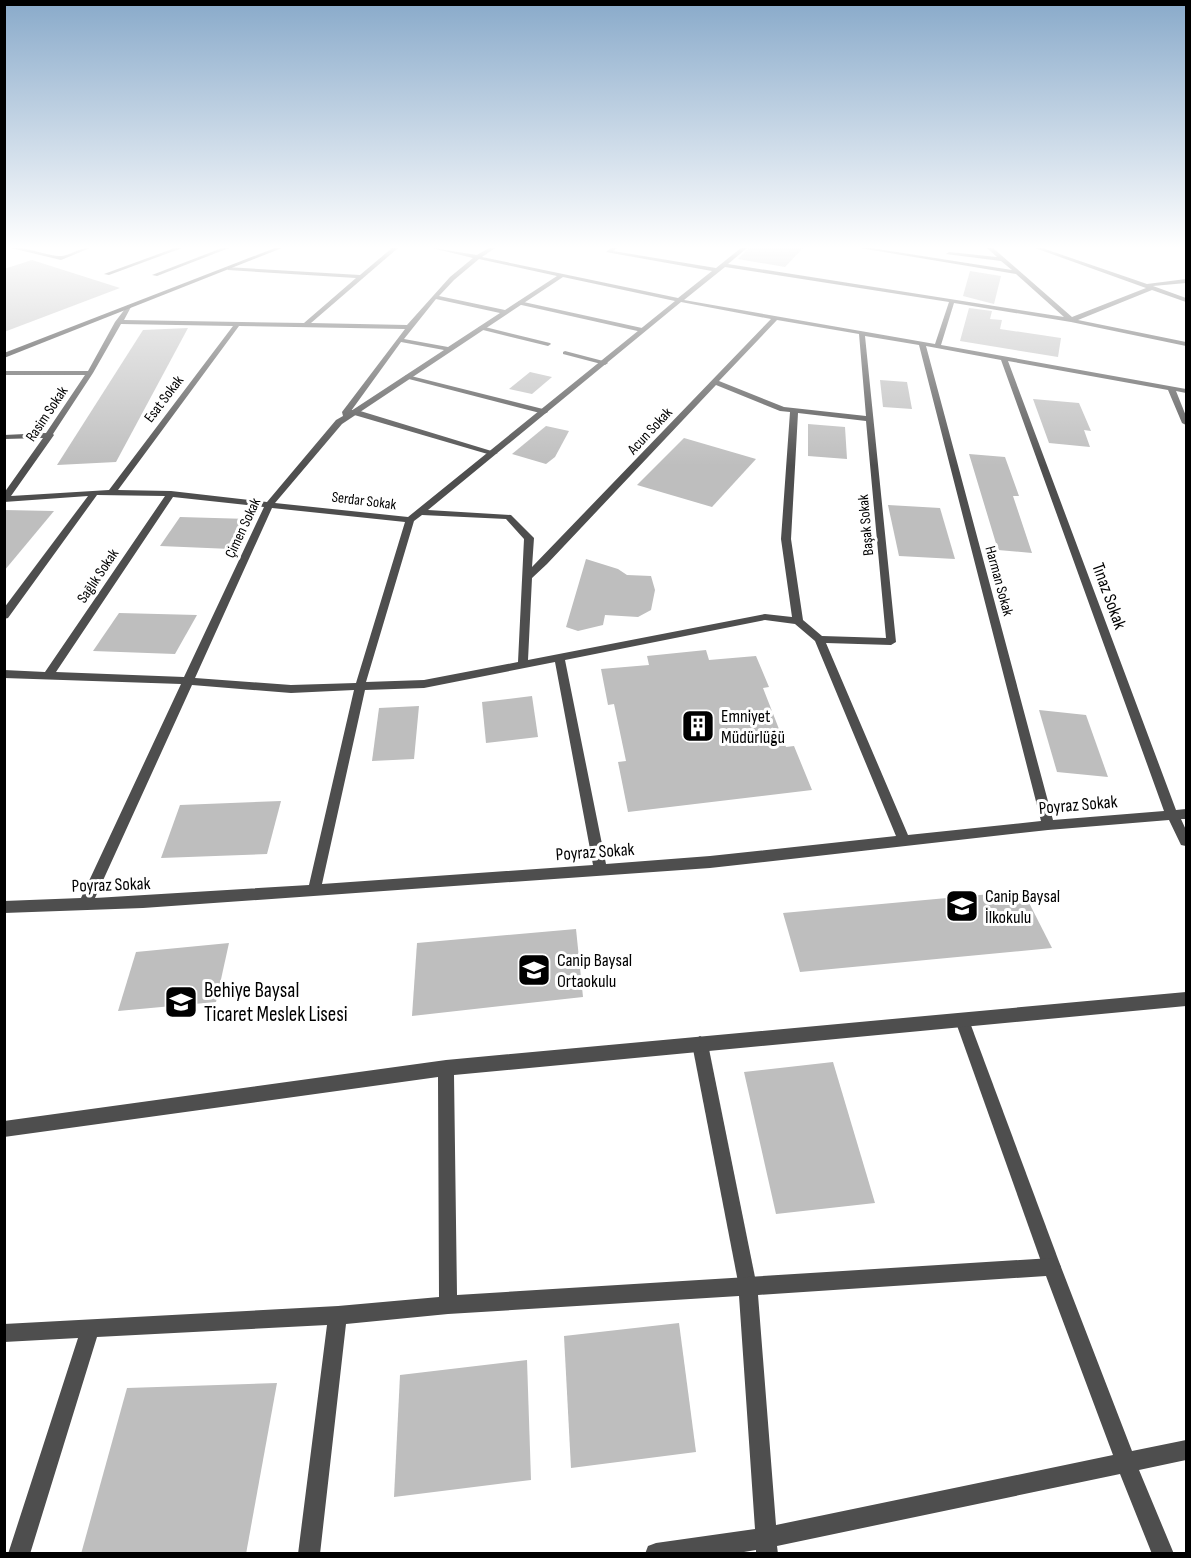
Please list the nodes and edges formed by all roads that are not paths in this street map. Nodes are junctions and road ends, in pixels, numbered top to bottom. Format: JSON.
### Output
{"nodes":[{"id":1,"x":74,"y":321,"type":"edge"},
{"id":2,"x":93,"y":321,"type":"edge"},
{"id":3,"x":311,"y":321,"type":"edge"},
{"id":4,"x":416,"y":321,"type":"edge"},
{"id":5,"x":492,"y":321,"type":"edge"},
{"id":6,"x":600,"y":321,"type":"edge"},
{"id":7,"x":653,"y":321,"type":"edge"},
{"id":8,"x":772,"y":321,"type":"edge"},
{"id":9,"x":790,"y":321,"type":"edge"},
{"id":10,"x":946,"y":321,"type":"edge"},
{"id":11,"x":1074,"y":321,"type":"edge"},
{"id":12,"x":118,"y":322,"type":"joint"},
{"id":13,"x":238,"y":322,"type":"junction"},
{"id":14,"x":307,"y":324,"type":"junction"},
{"id":15,"x":411,"y":327,"type":"junction"},
{"id":16,"x":481,"y":328,"type":"junction"},
{"id":17,"x":642,"y":330,"type":"junction"},
{"id":18,"x":862,"y":334,"type":"junction"},
{"id":19,"x":402,"y":340,"type":"junction"},
{"id":20,"x":548,"y":344,"type":"dead end"},
{"id":21,"x":922,"y":344,"type":"junction"},
{"id":22,"x":1186,"y":344,"type":"edge"},
{"id":23,"x":4,"y":348,"type":"edge"},
{"id":24,"x":938,"y":348,"type":"junction"},
{"id":25,"x":448,"y":349,"type":"junction"},
{"id":26,"x":564,"y":353,"type":"dead end"},
{"id":27,"x":4,"y":356,"type":"edge"},
{"id":28,"x":1005,"y":360,"type":"junction"},
{"id":29,"x":605,"y":363,"type":"junction"},
{"id":30,"x":4,"y":373,"type":"edge"},
{"id":31,"x":90,"y":373,"type":"junction"},
{"id":32,"x":407,"y":377,"type":"junction"},
{"id":33,"x":715,"y":382,"type":"junction"},
{"id":34,"x":1171,"y":389,"type":"junction"},
{"id":35,"x":1186,"y":391,"type":"edge"},
{"id":36,"x":794,"y":411,"type":"junction"},
{"id":37,"x":354,"y":412,"type":"junction"},
{"id":38,"x":544,"y":412,"type":"junction"},
{"id":39,"x":870,"y":419,"type":"junction"},
{"id":40,"x":339,"y":422,"type":"junction"},
{"id":41,"x":1186,"y":423,"type":"edge"},
{"id":42,"x":50,"y":435,"type":"junction"},
{"id":43,"x":4,"y":437,"type":"edge"},
{"id":44,"x":494,"y":453,"type":"junction"},
{"id":45,"x":112,"y":492,"type":"junction"},
{"id":46,"x":96,"y":493,"type":"junction"},
{"id":47,"x":171,"y":494,"type":"junction"},
{"id":48,"x":5,"y":499,"type":"edge"},
{"id":49,"x":270,"y":503,"type":"junction"},
{"id":50,"x":421,"y":512,"type":"junction"},
{"id":51,"x":410,"y":520,"type":"junction"},
{"id":52,"x":526,"y":578,"type":"junction"},
{"id":53,"x":4,"y":616,"type":"edge"},
{"id":54,"x":798,"y":621,"type":"junction"},
{"id":55,"x":819,"y":639,"type":"junction"},
{"id":56,"x":559,"y":656,"type":"junction"},
{"id":57,"x":523,"y":664,"type":"junction"},
{"id":58,"x":4,"y":674,"type":"edge"},
{"id":59,"x":49,"y":674,"type":"junction"},
{"id":60,"x":190,"y":681,"type":"junction"},
{"id":61,"x":360,"y":686,"type":"junction"},
{"id":62,"x":1180,"y":815,"type":"edge"},
{"id":63,"x":1048,"y":825,"type":"junction"},
{"id":64,"x":1186,"y":841,"type":"edge"},
{"id":65,"x":905,"y":842,"type":"junction"},
{"id":66,"x":601,"y":870,"type":"junction"},
{"id":67,"x":314,"y":890,"type":"junction"},
{"id":68,"x":86,"y":904,"type":"junction"},
{"id":69,"x":4,"y":907,"type":"edge"},
{"id":70,"x":1186,"y":999,"type":"edge"},
{"id":71,"x":962,"y":1020,"type":"junction"},
{"id":72,"x":700,"y":1044,"type":"junction"},
{"id":73,"x":446,"y":1068,"type":"junction"},
{"id":74,"x":4,"y":1129,"type":"edge"},
{"id":75,"x":1052,"y":1267,"type":"junction"},
{"id":76,"x":748,"y":1287,"type":"junction"},
{"id":77,"x":448,"y":1305,"type":"junction"},
{"id":78,"x":338,"y":1315,"type":"junction"},
{"id":79,"x":91,"y":1328,"type":"junction"},
{"id":80,"x":4,"y":1333,"type":"edge"},
{"id":81,"x":1186,"y":1450,"type":"edge"},
{"id":82,"x":1126,"y":1463,"type":"junction"},
{"id":83,"x":766,"y":1546,"type":"edge"},
{"id":84,"x":19,"y":1554,"type":"edge"},
{"id":85,"x":309,"y":1554,"type":"edge"},
{"id":86,"x":656,"y":1554,"type":"edge"},
{"id":87,"x":1164,"y":1554,"type":"edge"}],
"edges":[{"from":1,"to":23,"type":"main road"},
{"from":2,"to":27,"type":"main road"},
{"from":3,"to":14,"type":"street"},
{"from":4,"to":15,"type":"street"},
{"from":5,"to":16,"type":"street","name":"Çimen Sokak"},
{"from":6,"to":17,"type":"street"},
{"from":7,"to":17,"type":"street","name":"Serdar Sokak"},
{"from":8,"to":33,"type":"street","name":"Acun Sokak"},
{"from":9,"to":18,"type":"street"},
{"from":10,"to":24,"type":"street"},
{"from":11,"to":22,"type":"street"},
{"from":12,"to":13,"type":"street"},
{"from":12,"to":31,"type":"street","name":"Rasim Sokak"},
{"from":13,"to":14,"type":"street"},
{"from":13,"to":45,"type":"street","name":"Esat Sokak"},
{"from":14,"to":15,"type":"street"},
{"from":15,"to":19,"type":"street"},
{"from":16,"to":20,"type":"street"},
{"from":16,"to":25,"type":"street","name":"Çimen Sokak"},
{"from":17,"to":29,"type":"street","name":"Serdar Sokak"},
{"from":18,"to":21,"type":"street"},
{"from":18,"to":39,"type":"street","name":"Başak Sokak"},
{"from":19,"to":25,"type":"street"},
{"from":19,"to":40,"type":"street"},
{"from":21,"to":24,"type":"street"},
{"from":21,"to":63,"type":"street","name":"Harman Sokak"},
{"from":24,"to":28,"type":"street"},
{"from":25,"to":32,"type":"street","name":"Çimen Sokak"},
{"from":26,"to":29,"type":"street"},
{"from":28,"to":34,"type":"street"},
{"from":28,"to":62,"type":"street","name":"Tınaz Sokak"},
{"from":29,"to":38,"type":"street","name":"Serdar Sokak"},
{"from":30,"to":31,"type":"street"},
{"from":31,"to":42,"type":"street","name":"Rasim Sokak"},
{"from":32,"to":37,"type":"street","name":"Çimen Sokak"},
{"from":32,"to":38,"type":"street"},
{"from":33,"to":36,"type":"street"},
{"from":33,"to":52,"type":"street","name":"Acun Sokak"},
{"from":34,"to":35,"type":"street"},
{"from":34,"to":41,"type":"street"},
{"from":36,"to":39,"type":"street"},
{"from":36,"to":54,"type":"street"},
{"from":37,"to":40,"type":"street","name":"Çimen Sokak"},
{"from":37,"to":44,"type":"street"},
{"from":38,"to":44,"type":"street","name":"Serdar Sokak"},
{"from":39,"to":55,"type":"street","name":"Başak Sokak"},
{"from":40,"to":49,"type":"street","name":"Çimen Sokak"},
{"from":42,"to":43,"type":"street"},
{"from":42,"to":48,"type":"street","name":"Rasim Sokak"},
{"from":44,"to":50,"type":"street","name":"Serdar Sokak"},
{"from":45,"to":46,"type":"street","name":"Serdar Sokak"},
{"from":45,"to":47,"type":"street","name":"Serdar Sokak"},
{"from":46,"to":48,"type":"street","name":"Serdar Sokak"},
{"from":46,"to":53,"type":"street"},
{"from":47,"to":49,"type":"street","name":"Serdar Sokak"},
{"from":47,"to":59,"type":"street","name":"Sağlık Sokak"},
{"from":49,"to":51,"type":"street","name":"Serdar Sokak"},
{"from":49,"to":60,"type":"street","name":"Çimen Sokak"},
{"from":50,"to":51,"type":"street","name":"Serdar Sokak"},
{"from":50,"to":52,"type":"street"},
{"from":51,"to":61,"type":"street"},
{"from":52,"to":57,"type":"street"},
{"from":54,"to":55,"type":"street"},
{"from":54,"to":56,"type":"street"},
{"from":55,"to":65,"type":"street"},
{"from":56,"to":57,"type":"street"},
{"from":56,"to":66,"type":"street"},
{"from":57,"to":61,"type":"street"},
{"from":58,"to":59,"type":"street"},
{"from":59,"to":60,"type":"street"},
{"from":60,"to":61,"type":"street"},
{"from":60,"to":68,"type":"street","name":"Çimen Sokak"},
{"from":61,"to":67,"type":"street"},
{"from":62,"to":63,"type":"street","name":"Poyraz Sokak"},
{"from":62,"to":64,"type":"street","name":"Tınaz Sokak"},
{"from":63,"to":65,"type":"street","name":"Poyraz Sokak"},
{"from":65,"to":66,"type":"street","name":"Poyraz Sokak"},
{"from":66,"to":67,"type":"street","name":"Poyraz Sokak"},
{"from":67,"to":68,"type":"street","name":"Poyraz Sokak"},
{"from":68,"to":69,"type":"street","name":"Poyraz Sokak"},
{"from":70,"to":71,"type":"street"},
{"from":71,"to":72,"type":"street"},
{"from":71,"to":75,"type":"street"},
{"from":72,"to":73,"type":"street"},
{"from":72,"to":76,"type":"street"},
{"from":73,"to":74,"type":"street"},
{"from":73,"to":77,"type":"street"},
{"from":75,"to":76,"type":"street"},
{"from":75,"to":82,"type":"street"},
{"from":76,"to":77,"type":"street"},
{"from":76,"to":83,"type":"street"},
{"from":77,"to":78,"type":"street"},
{"from":78,"to":79,"type":"street"},
{"from":78,"to":85,"type":"street"},
{"from":79,"to":80,"type":"street"},
{"from":79,"to":84,"type":"street"},
{"from":81,"to":82,"type":"street"},
{"from":82,"to":83,"type":"street"},
{"from":82,"to":87,"type":"street"},
{"from":83,"to":86,"type":"street"}]}
